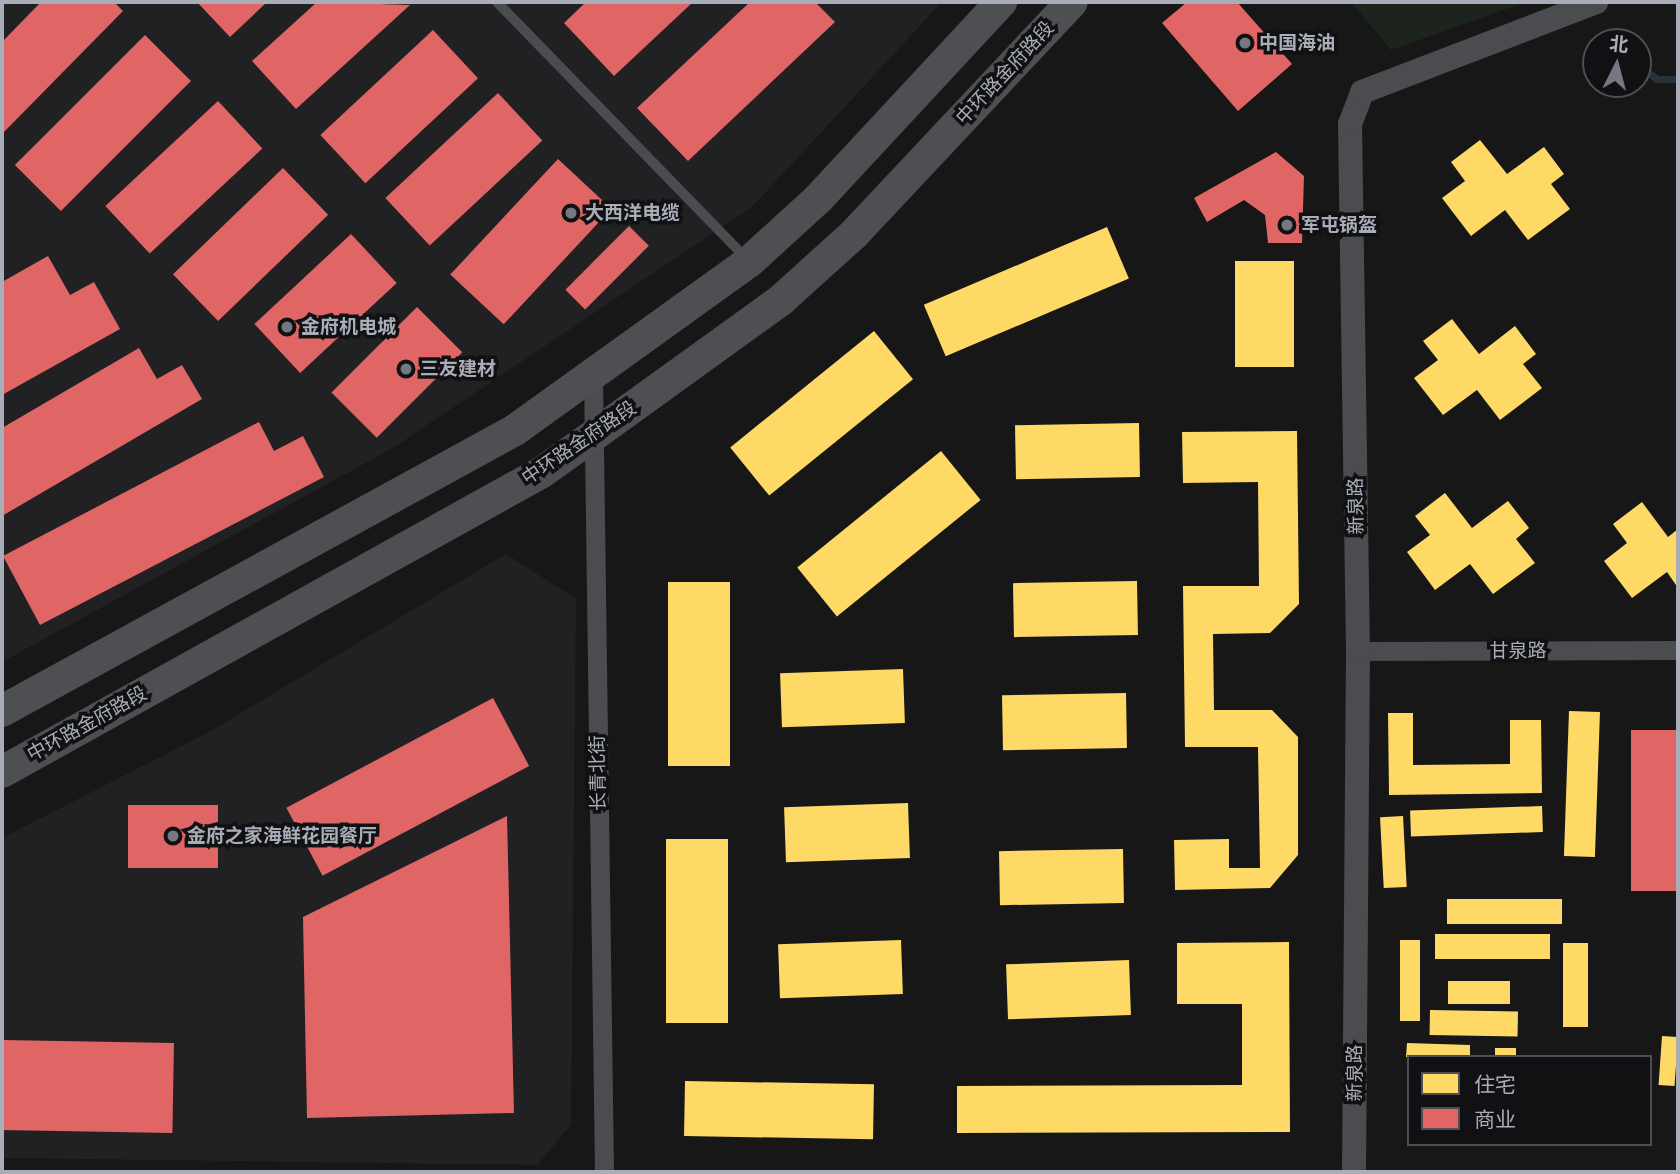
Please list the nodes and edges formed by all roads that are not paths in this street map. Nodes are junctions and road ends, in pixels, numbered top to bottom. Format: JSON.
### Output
{"nodes":[{"id":1,"x":497,"y":2,"type":"edge"},
{"id":2,"x":1001,"y":2,"type":"edge"},
{"id":3,"x":1072,"y":2,"type":"edge"},
{"id":4,"x":1596,"y":2,"type":"edge"},
{"id":5,"x":750,"y":261,"type":"junction"},
{"id":6,"x":593,"y":374,"type":"junction"},
{"id":7,"x":594,"y":435,"type":"junction"},
{"id":8,"x":1678,"y":650,"type":"edge"},
{"id":9,"x":1358,"y":651,"type":"junction"},
{"id":10,"x":2,"y":711,"type":"edge"},
{"id":11,"x":2,"y":772,"type":"edge"},
{"id":12,"x":604,"y":1172,"type":"edge"},
{"id":13,"x":1354,"y":1172,"type":"edge"}],
"edges":[{"from":1,"to":5,"type":"lane"},
{"from":2,"to":5,"type":"main road"},
{"from":3,"to":7,"type":"main road","name":"中环路金府路段"},
{"from":4,"to":9,"type":"street","name":"新泉路"},
{"from":5,"to":6,"type":"main road"},
{"from":6,"to":7,"type":"street","name":"长青北街"},
{"from":6,"to":10,"type":"main road"},
{"from":7,"to":11,"type":"main road","name":"中环路金府路段"},
{"from":7,"to":12,"type":"street","name":"长青北街"},
{"from":8,"to":9,"type":"street","name":"甘泉路"},
{"from":9,"to":13,"type":"street","name":"新泉路"}]}
